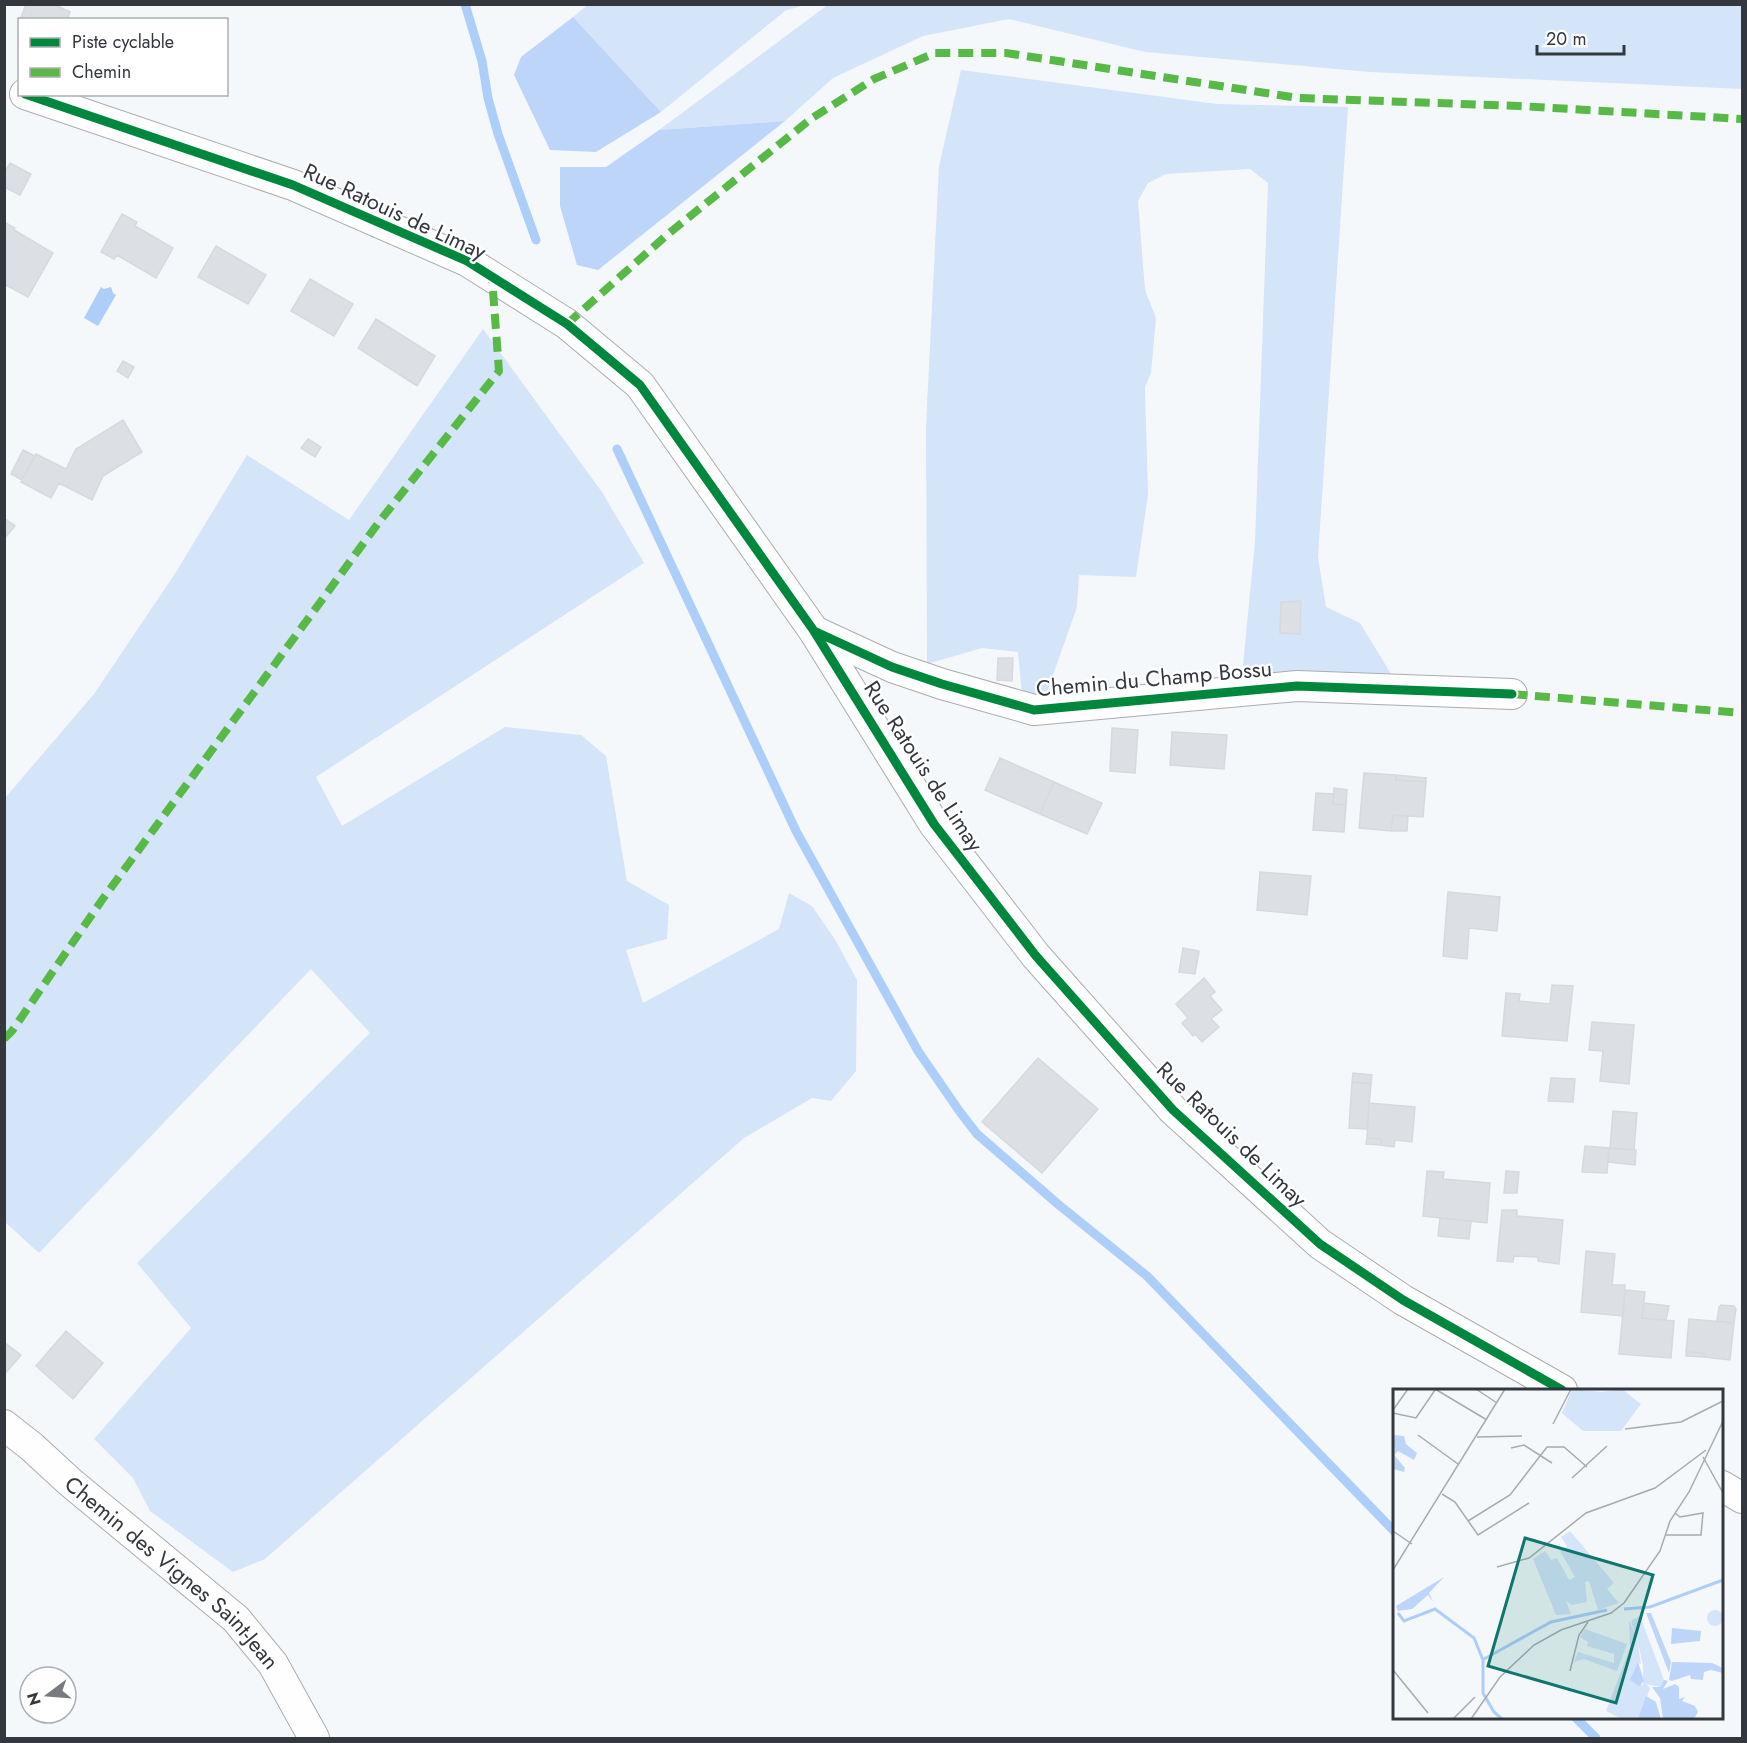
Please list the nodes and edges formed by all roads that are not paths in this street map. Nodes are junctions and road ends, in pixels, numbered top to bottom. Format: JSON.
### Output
{"nodes":[{"id":1,"x":31,"y":96,"type":"edge"},
{"id":2,"x":814,"y":631,"type":"junction"},
{"id":3,"x":1512,"y":694,"type":"dead end"},
{"id":4,"x":1560,"y":1389,"type":"edge"},
{"id":5,"x":4,"y":1425,"type":"edge"},
{"id":6,"x":1723,"y":1487,"type":"edge"},
{"id":7,"x":1743,"y":1498,"type":"edge"},
{"id":8,"x":314,"y":1738,"type":"edge"}],
"edges":[{"from":1,"to":2,"type":"street","name":"Rue Ratouis de Limay"},
{"from":2,"to":3,"type":"street","name":"Chemin du Champ Bossu"},
{"from":2,"to":4,"type":"street","name":"Rue Ratouis de Limay"},
{"from":5,"to":8,"type":"street","name":"Chemin des Vignes Saint-Jean"},
{"from":6,"to":7,"type":"street"}]}
